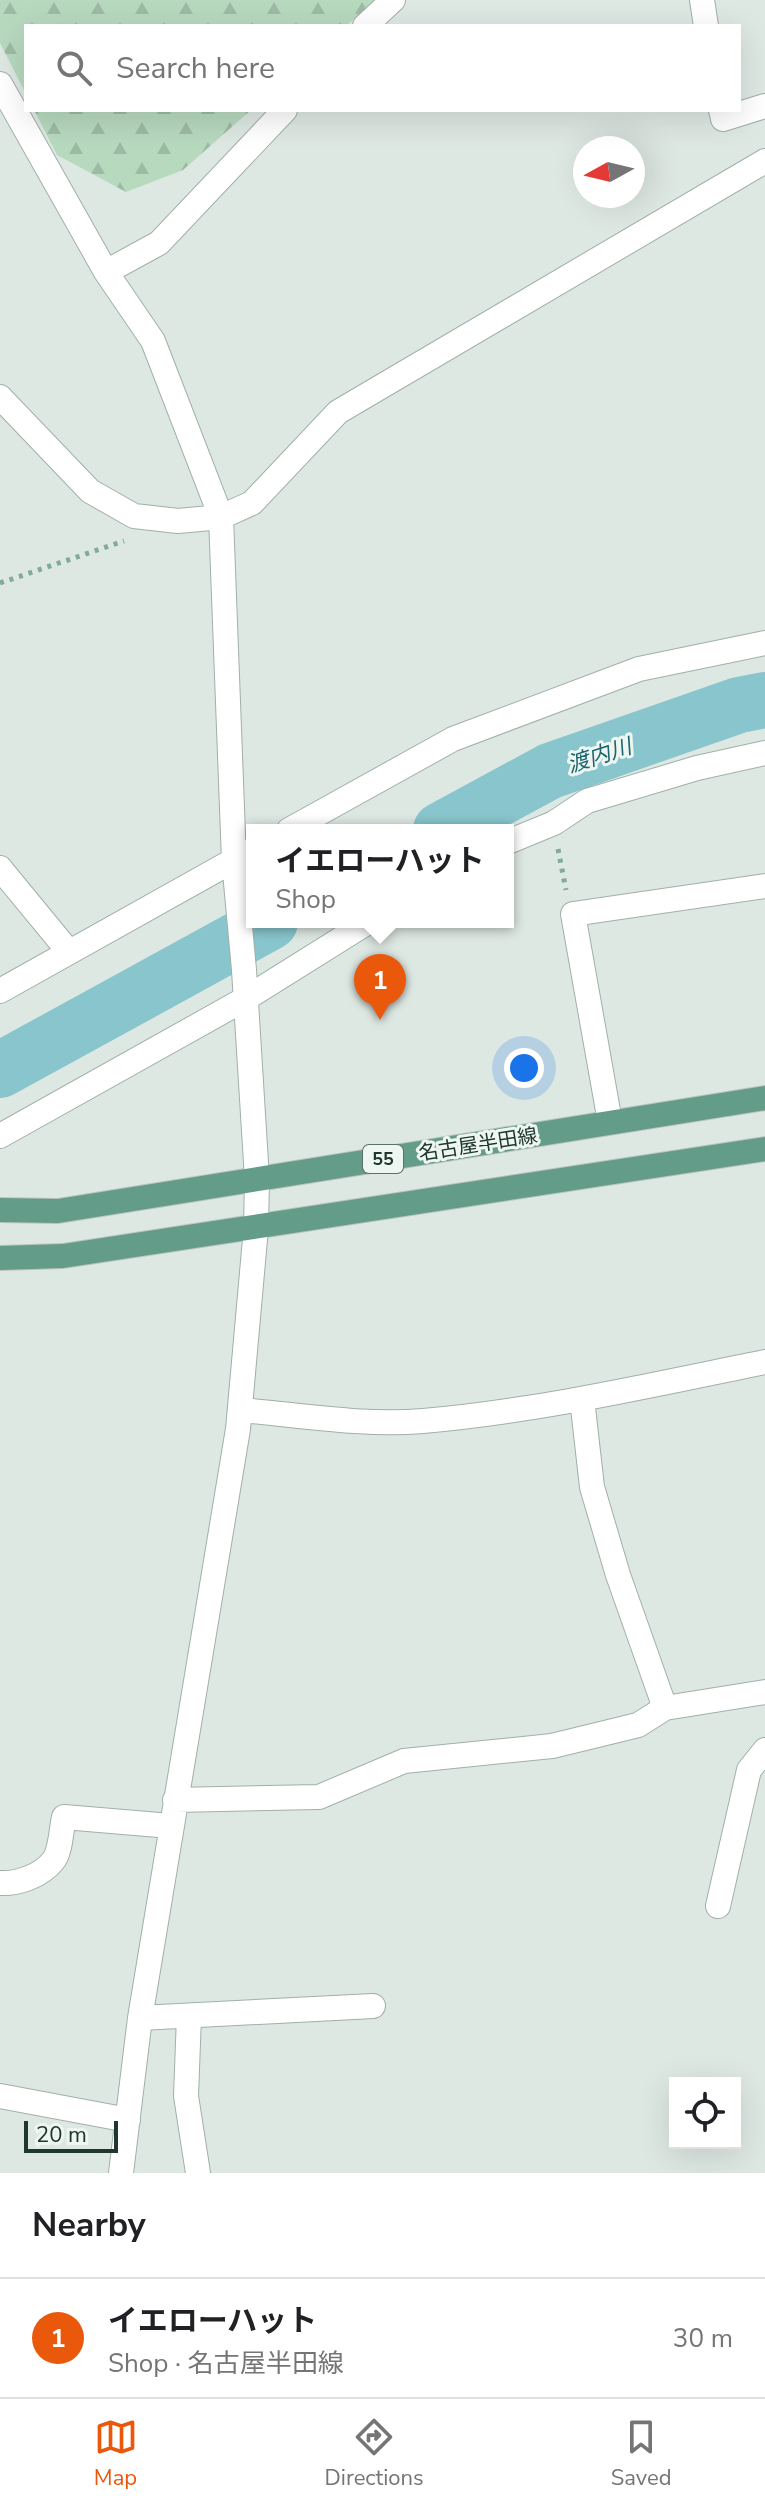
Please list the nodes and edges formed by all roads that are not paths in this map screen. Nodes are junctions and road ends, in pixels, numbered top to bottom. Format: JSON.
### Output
{"nodes":[{"id":1,"x":393,"y":0,"type":"edge"},
{"id":2,"x":702,"y":0,"type":"edge"},
{"id":3,"x":367,"y":24,"type":"edge"},
{"id":4,"x":706,"y":24,"type":"edge"},
{"id":5,"x":0,"y":84,"type":"edge"},
{"id":6,"x":765,"y":106,"type":"edge"},
{"id":7,"x":283,"y":112,"type":"edge"},
{"id":8,"x":721,"y":112,"type":"edge"},
{"id":9,"x":765,"y":161,"type":"edge"},
{"id":10,"x":106,"y":272,"type":"junction"},
{"id":11,"x":0,"y":397,"type":"edge"},
{"id":12,"x":221,"y":517,"type":"junction"},
{"id":13,"x":765,"y":643,"type":"edge"},
{"id":14,"x":765,"y":753,"type":"edge"},
{"id":15,"x":300,"y":824,"type":"edge"},
{"id":16,"x":514,"y":840,"type":"edge"},
{"id":17,"x":241,"y":865,"type":"edge"},
{"id":18,"x":0,"y":868,"type":"edge"},
{"id":19,"x":765,"y":886,"type":"edge"},
{"id":20,"x":358,"y":928,"type":"edge"},
{"id":21,"x":69,"y":952,"type":"junction"},
{"id":22,"x":0,"y":991,"type":"edge"},
{"id":23,"x":245,"y":999,"type":"junction"},
{"id":24,"x":765,"y":1098,"type":"edge"},
{"id":25,"x":610,"y":1122,"type":"junction"},
{"id":26,"x":0,"y":1136,"type":"edge"},
{"id":27,"x":765,"y":1149,"type":"edge"},
{"id":28,"x":257,"y":1179,"type":"junction"},
{"id":29,"x":0,"y":1210,"type":"edge"},
{"id":30,"x":256,"y":1228,"type":"junction"},
{"id":31,"x":0,"y":1258,"type":"edge"},
{"id":32,"x":765,"y":1362,"type":"edge"},
{"id":33,"x":582,"y":1399,"type":"junction"},
{"id":34,"x":241,"y":1410,"type":"junction"},
{"id":35,"x":765,"y":1692,"type":"edge"},
{"id":36,"x":665,"y":1708,"type":"junction"},
{"id":37,"x":765,"y":1750,"type":"edge"},
{"id":38,"x":175,"y":1800,"type":"junction"},
{"id":39,"x":171,"y":1826,"type":"junction"},
{"id":40,"x":0,"y":1883,"type":"edge"},
{"id":41,"x":718,"y":1906,"type":"dead end"},
{"id":42,"x":373,"y":2006,"type":"dead end"},
{"id":43,"x":189,"y":2016,"type":"junction"},
{"id":44,"x":140,"y":2018,"type":"junction"},
{"id":45,"x":0,"y":2096,"type":"edge"},
{"id":46,"x":128,"y":2120,"type":"junction"},
{"id":47,"x":121,"y":2173,"type":"edge"},
{"id":48,"x":198,"y":2173,"type":"edge"}],
"edges":[{"from":1,"to":3,"type":"street"},
{"from":2,"to":4,"type":"street"},
{"from":5,"to":10,"type":"street"},
{"from":6,"to":8,"type":"street"},
{"from":7,"to":10,"type":"street"},
{"from":9,"to":12,"type":"street"},
{"from":10,"to":12,"type":"street"},
{"from":11,"to":12,"type":"street"},
{"from":12,"to":17,"type":"street"},
{"from":13,"to":15,"type":"street"},
{"from":14,"to":16,"type":"street"},
{"from":17,"to":21,"type":"street"},
{"from":17,"to":23,"type":"street"},
{"from":18,"to":21,"type":"street"},
{"from":19,"to":25,"type":"street"},
{"from":20,"to":23,"type":"street"},
{"from":21,"to":22,"type":"street"},
{"from":23,"to":26,"type":"street"},
{"from":23,"to":28,"type":"street"},
{"from":24,"to":25,"type":"main road","name":"名古屋半田線","number":"55"},
{"from":25,"to":28,"type":"main road","name":"名古屋半田線","number":"55"},
{"from":27,"to":30,"type":"main road"},
{"from":28,"to":29,"type":"main road","name":"名古屋半田線","number":"55"},
{"from":28,"to":30,"type":"street"},
{"from":30,"to":31,"type":"main road"},
{"from":30,"to":34,"type":"street"},
{"from":32,"to":33,"type":"street"},
{"from":33,"to":34,"type":"street"},
{"from":33,"to":36,"type":"street"},
{"from":34,"to":38,"type":"street"},
{"from":35,"to":36,"type":"street"},
{"from":36,"to":38,"type":"street"},
{"from":37,"to":41,"type":"street"},
{"from":38,"to":39,"type":"street"},
{"from":39,"to":40,"type":"street"},
{"from":39,"to":44,"type":"street"},
{"from":42,"to":43,"type":"street"},
{"from":43,"to":44,"type":"street"},
{"from":43,"to":48,"type":"street"},
{"from":44,"to":46,"type":"street"},
{"from":45,"to":46,"type":"street"},
{"from":46,"to":47,"type":"street"}]}
